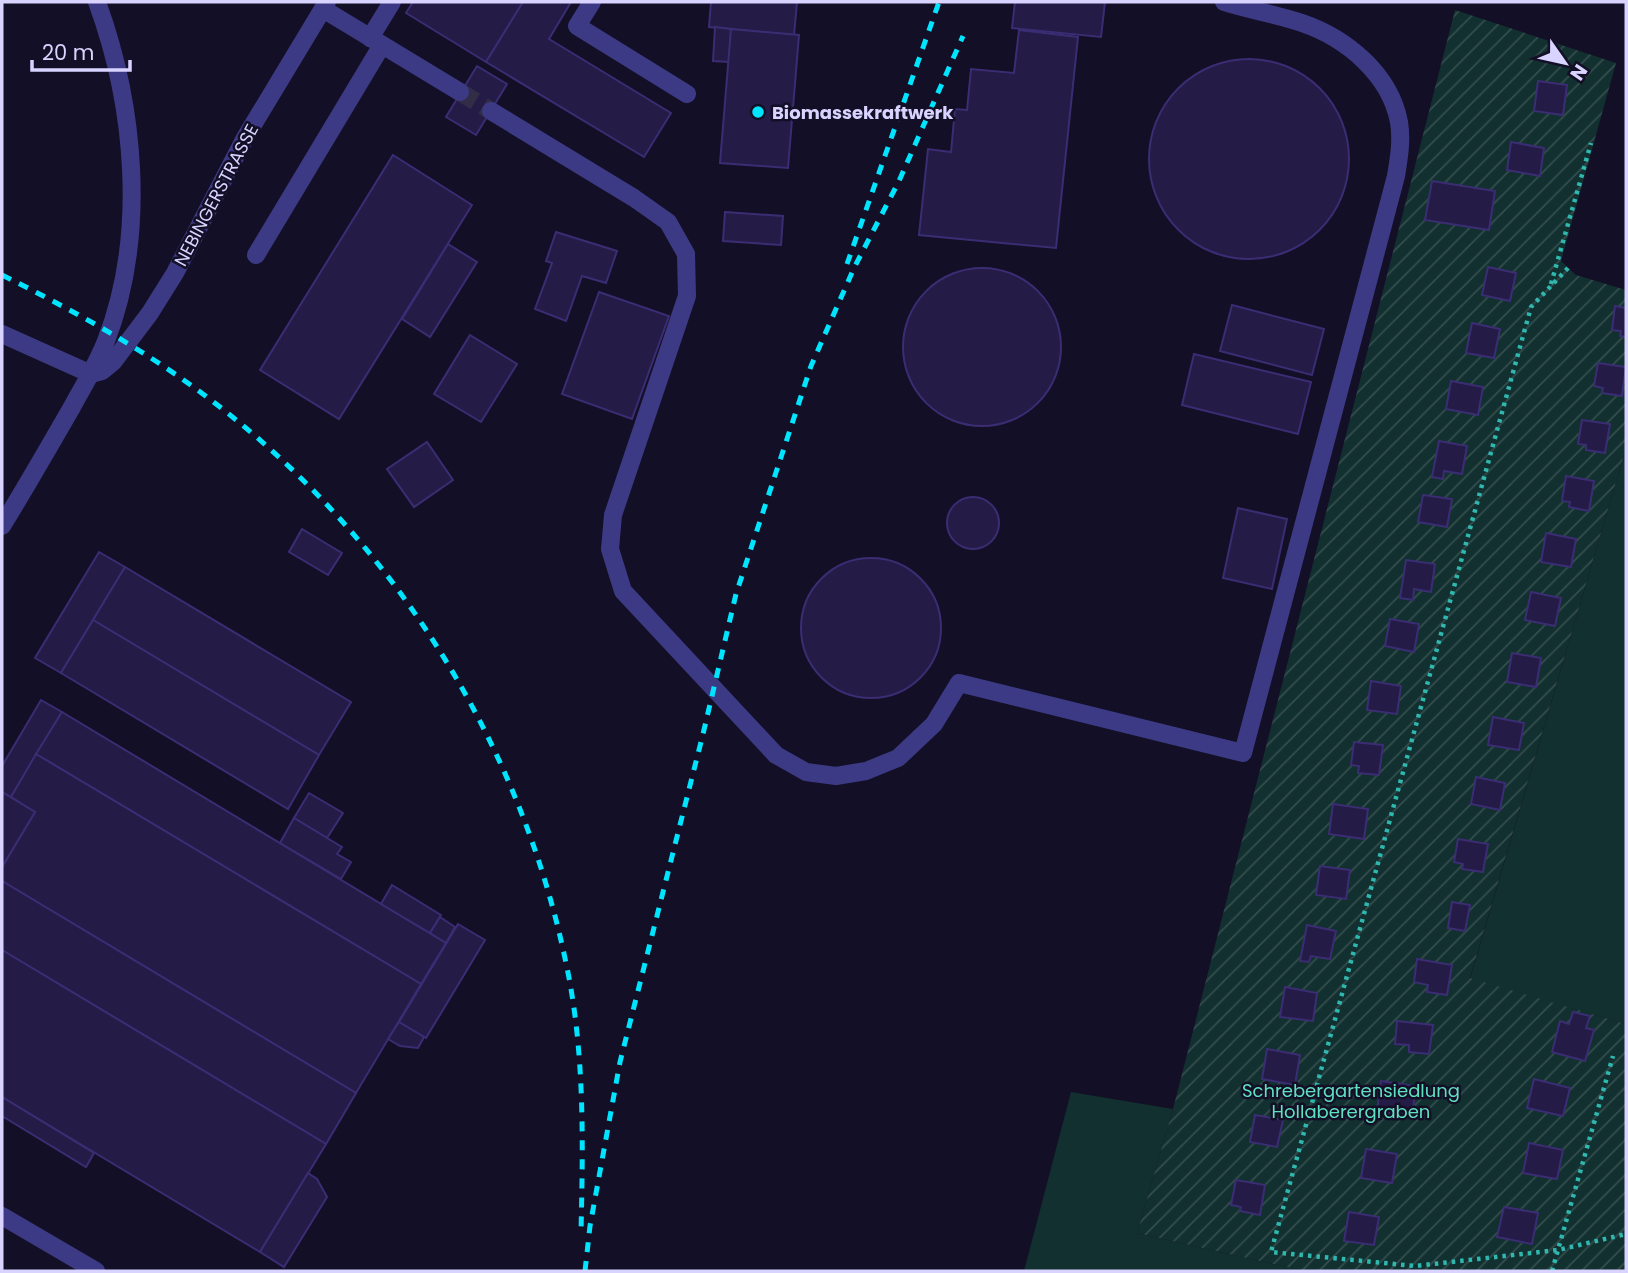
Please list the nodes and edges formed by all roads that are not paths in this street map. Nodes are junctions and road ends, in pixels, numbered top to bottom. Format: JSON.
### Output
{"nodes":[{"id":1,"x":97,"y":2,"type":"edge"},
{"id":2,"x":392,"y":2,"type":"edge"},
{"id":3,"x":592,"y":2,"type":"edge"},
{"id":4,"x":1224,"y":2,"type":"edge"},
{"id":5,"x":325,"y":6,"type":"edge"},
{"id":6,"x":376,"y":41,"type":"junction"},
{"id":7,"x":460,"y":92,"type":"tunnel mouth"},
{"id":8,"x":687,"y":94,"type":"dead end"},
{"id":9,"x":491,"y":111,"type":"tunnel mouth"},
{"id":10,"x":256,"y":255,"type":"dead end"},
{"id":11,"x":2,"y":334,"type":"edge"},
{"id":12,"x":91,"y":374,"type":"junction"},
{"id":13,"x":2,"y":526,"type":"edge"},
{"id":14,"x":2,"y":1216,"type":"edge"},
{"id":15,"x":96,"y":1271,"type":"edge"}],
"edges":[{"from":1,"to":12,"type":"street","name":"NEBINGERSTRASSE"},
{"from":2,"to":6,"type":"street"},
{"from":3,"to":8,"type":"street"},
{"from":4,"to":9,"type":"street"},
{"from":5,"to":6,"type":"street"},
{"from":5,"to":12,"type":"street","name":"NEBINGERSTRASSE"},
{"from":6,"to":7,"type":"street"},
{"from":6,"to":10,"type":"street"},
{"from":11,"to":12,"type":"street"},
{"from":12,"to":13,"type":"street","name":"NEBINGERSTRASSE"},
{"from":14,"to":15,"type":"street"}]}
